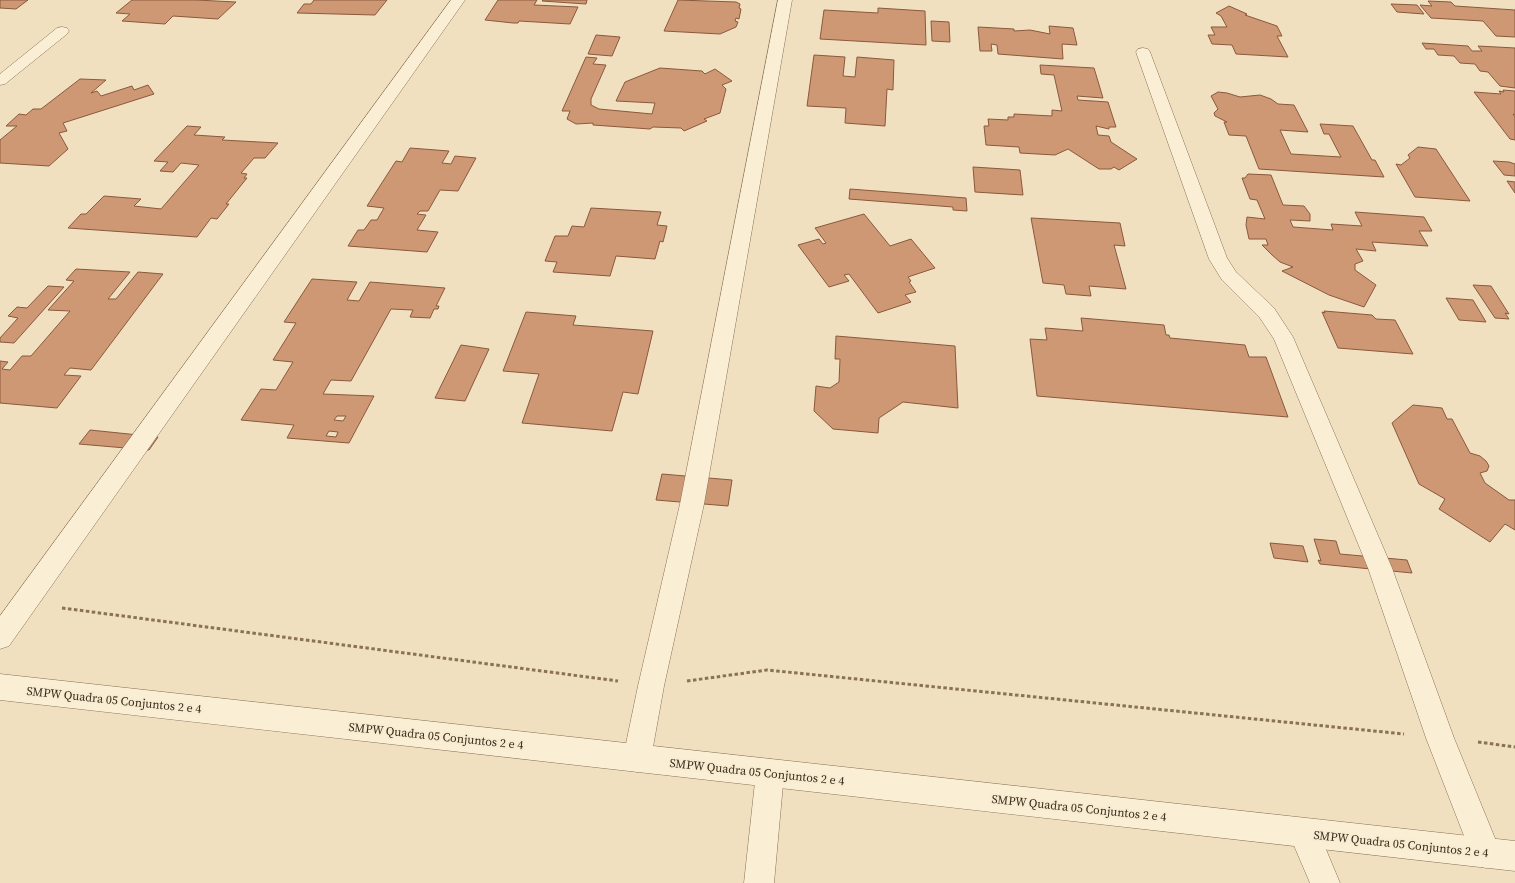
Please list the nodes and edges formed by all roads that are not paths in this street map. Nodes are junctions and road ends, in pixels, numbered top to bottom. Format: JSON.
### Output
{"nodes":[{"id":1,"x":458,"y":0,"type":"edge"},
{"id":2,"x":785,"y":0,"type":"edge"},
{"id":3,"x":62,"y":31,"type":"dead end"},
{"id":4,"x":1143,"y":52,"type":"dead end"},
{"id":5,"x":0,"y":81,"type":"edge"},
{"id":6,"x":0,"y":637,"type":"edge"},
{"id":7,"x":0,"y":687,"type":"edge"},
{"id":8,"x":637,"y":758,"type":"junction"},
{"id":9,"x":770,"y":773,"type":"junction"},
{"id":10,"x":1304,"y":834,"type":"junction"},
{"id":11,"x":1486,"y":853,"type":"junction"},
{"id":12,"x":1515,"y":856,"type":"edge"},
{"id":13,"x":759,"y":883,"type":"edge"},
{"id":14,"x":1325,"y":883,"type":"edge"}],
"edges":[{"from":1,"to":6,"type":"street"},
{"from":2,"to":8,"type":"street"},
{"from":3,"to":5,"type":"street"},
{"from":4,"to":11,"type":"street"},
{"from":7,"to":8,"type":"street","name":"SMPW Quadra 05 Conjuntos 2 e 4"},
{"from":8,"to":9,"type":"street","name":"SMPW Quadra 05 Conjuntos 2 e 4"},
{"from":9,"to":10,"type":"street","name":"SMPW Quadra 05 Conjuntos 2 e 4"},
{"from":9,"to":13,"type":"street"},
{"from":10,"to":11,"type":"street","name":"SMPW Quadra 05 Conjuntos 2 e 4"},
{"from":10,"to":14,"type":"street"},
{"from":11,"to":12,"type":"street","name":"SMPW Quadra 05 Conjuntos 2 e 4"}]}
